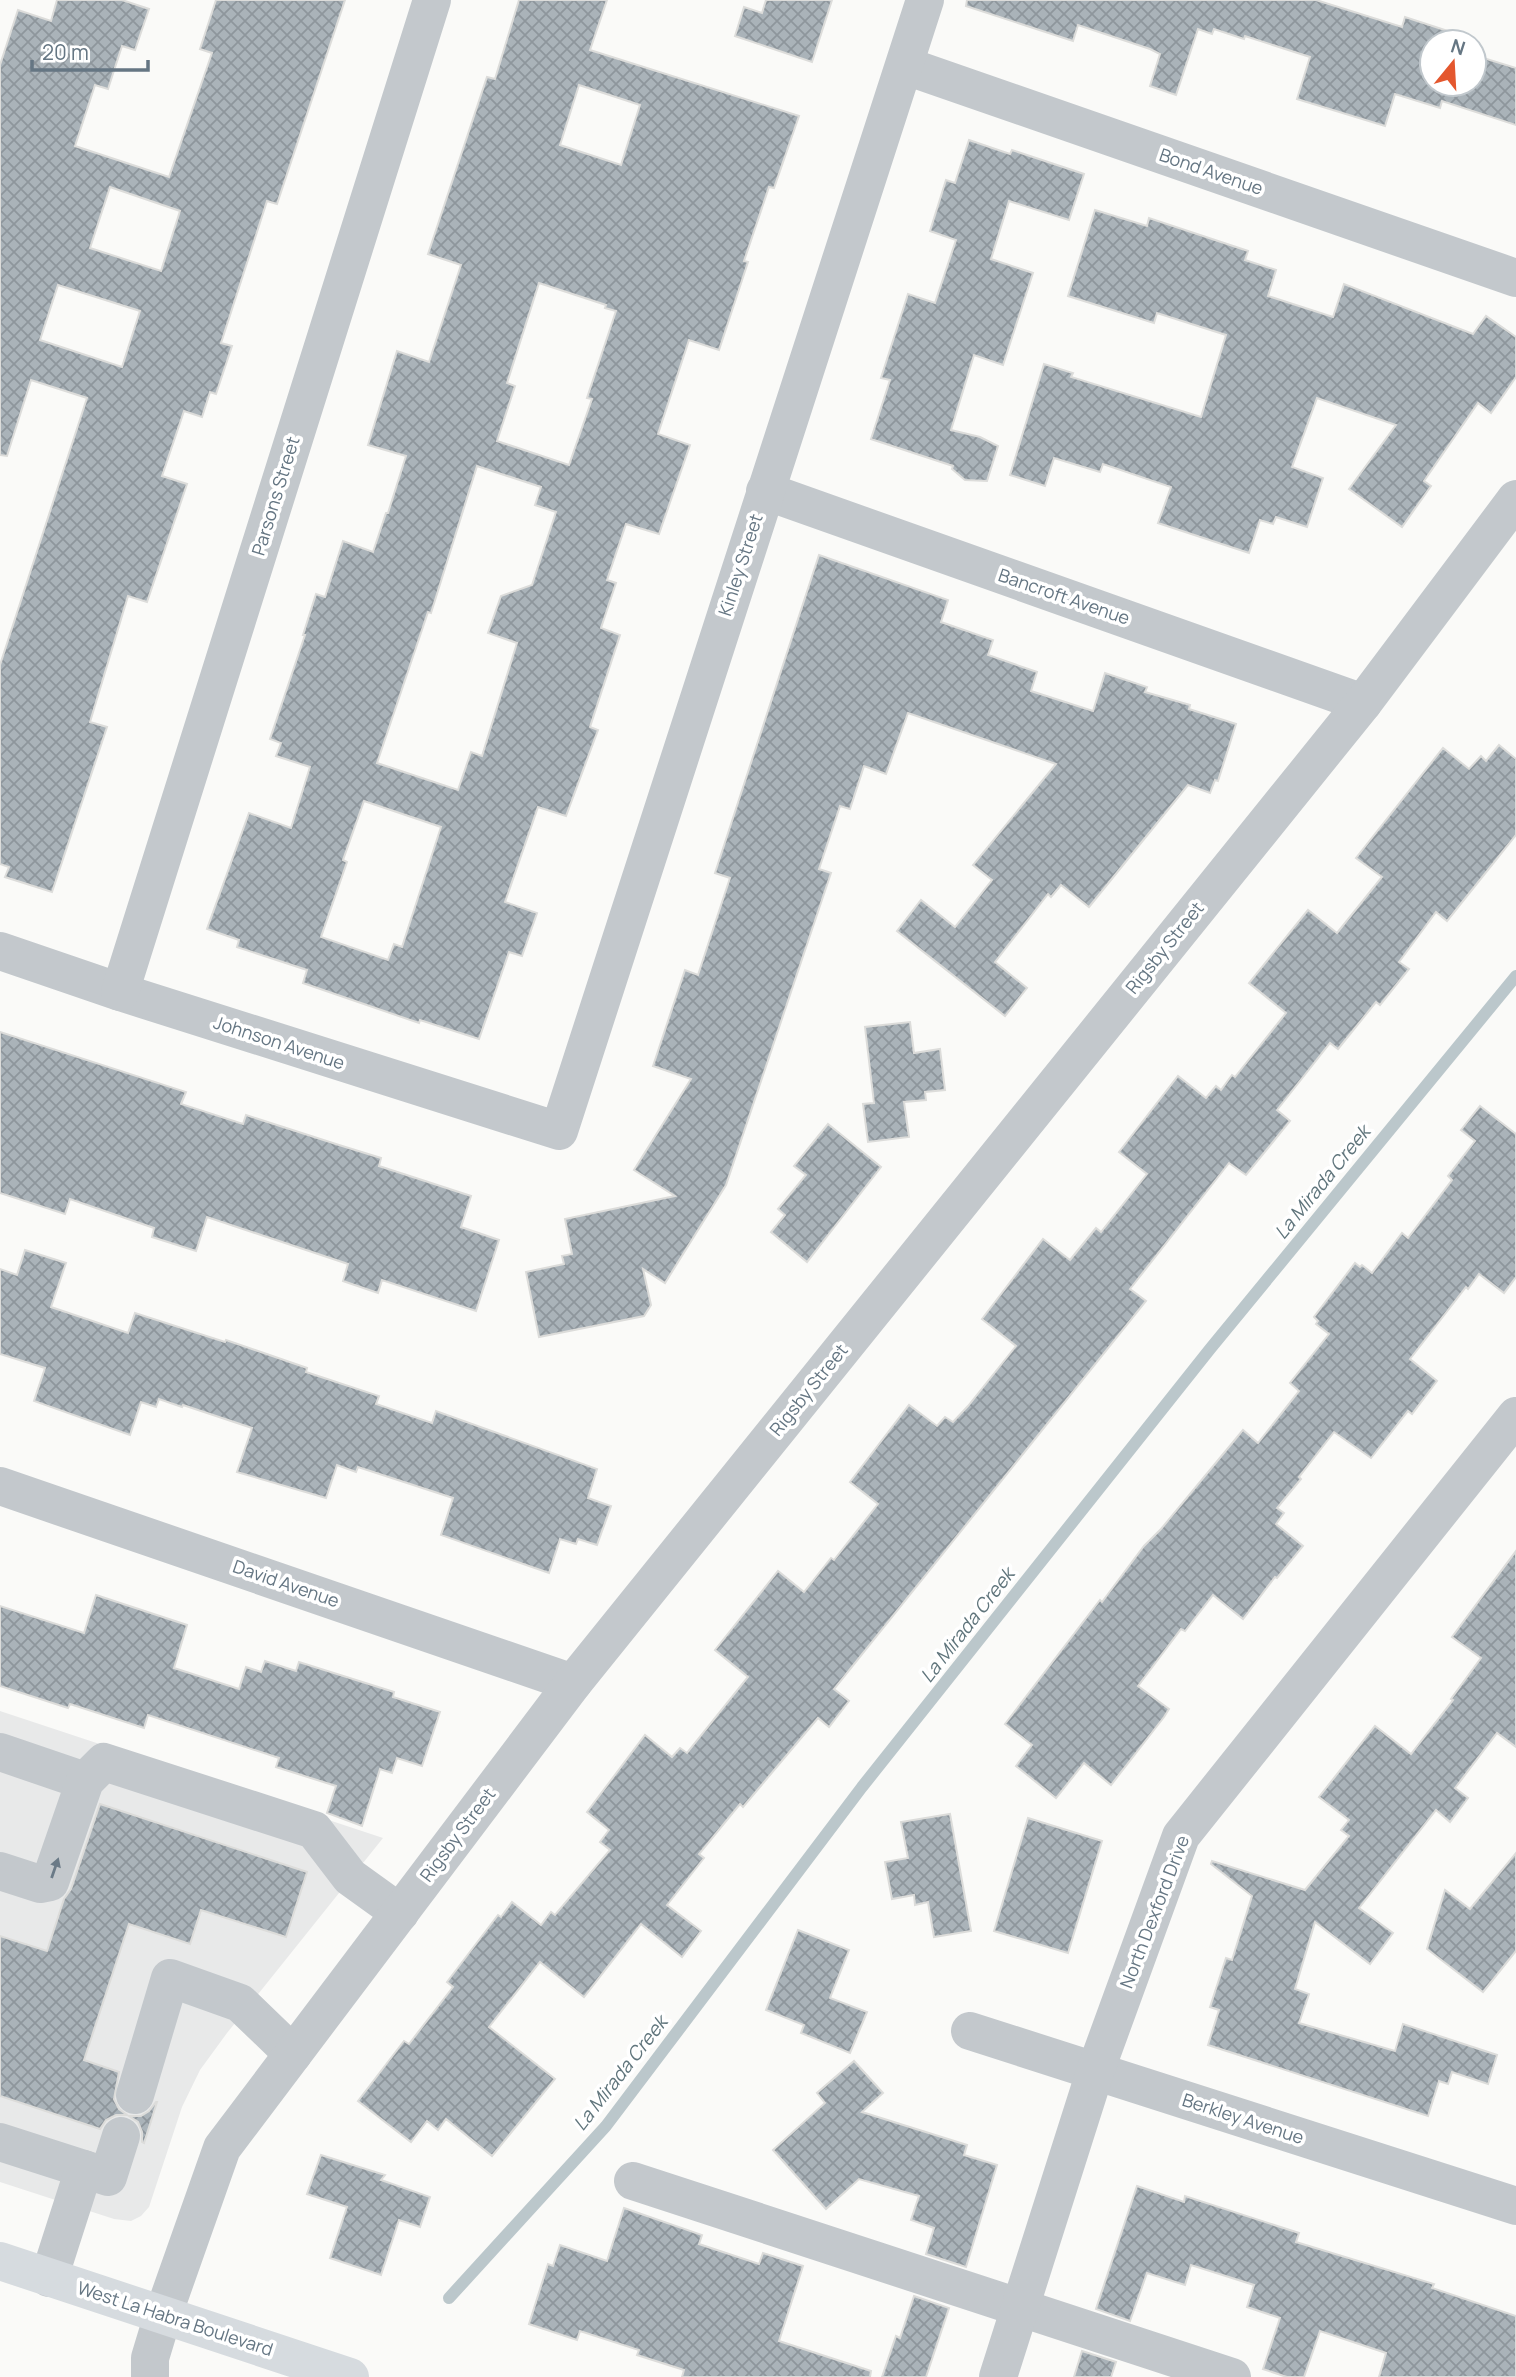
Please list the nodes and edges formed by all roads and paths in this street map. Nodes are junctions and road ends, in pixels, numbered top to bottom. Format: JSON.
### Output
{"nodes":[{"id":1,"x":432,"y":0,"type":"edge"},
{"id":2,"x":925,"y":0,"type":"edge"},
{"id":3,"x":906,"y":66,"type":"junction"},
{"id":4,"x":1516,"y":278,"type":"edge"},
{"id":5,"x":765,"y":491,"type":"junction"},
{"id":6,"x":1516,"y":499,"type":"edge"},
{"id":7,"x":1363,"y":702,"type":"junction"},
{"id":8,"x":0,"y":951,"type":"edge"},
{"id":9,"x":120,"y":992,"type":"junction"},
{"id":10,"x":559,"y":1131,"type":"joint"},
{"id":11,"x":1516,"y":1416,"type":"edge"},
{"id":12,"x":0,"y":1486,"type":"edge"},
{"id":13,"x":573,"y":1683,"type":"junction"},
{"id":14,"x":0,"y":1752,"type":"edge"},
{"id":15,"x":85,"y":1781,"type":"junction"},
{"id":16,"x":0,"y":1871,"type":"edge"},
{"id":17,"x":400,"y":1913,"type":"junction"},
{"id":18,"x":970,"y":2031,"type":"dead end"},
{"id":19,"x":293,"y":2054,"type":"junction"},
{"id":20,"x":1095,"y":2072,"type":"junction"},
{"id":21,"x":135,"y":2095,"type":"dead end"},
{"id":22,"x":121,"y":2136,"type":"dead end"},
{"id":23,"x":0,"y":2142,"type":"edge"},
{"id":24,"x":83,"y":2169,"type":"junction"},
{"id":25,"x":633,"y":2181,"type":"dead end"},
{"id":26,"x":1516,"y":2206,"type":"edge"},
{"id":27,"x":0,"y":2261,"type":"edge"},
{"id":28,"x":49,"y":2278,"type":"junction"},
{"id":29,"x":1022,"y":2308,"type":"junction"},
{"id":30,"x":163,"y":2315,"type":"junction"},
{"id":31,"x":150,"y":2377,"type":"edge"},
{"id":32,"x":350,"y":2377,"type":"edge"},
{"id":33,"x":998,"y":2377,"type":"edge"},
{"id":34,"x":1232,"y":2377,"type":"edge"}],
"edges":[{"from":1,"to":9,"type":"street","name":"Parsons Street"},
{"from":2,"to":3,"type":"street","name":"Kinley Street"},
{"from":3,"to":4,"type":"street","name":"Bond Avenue"},
{"from":3,"to":5,"type":"street","name":"Kinley Street"},
{"from":5,"to":7,"type":"street","name":"Bancroft Avenue"},
{"from":5,"to":10,"type":"street","name":"Kinley Street"},
{"from":6,"to":7,"type":"street","name":"Rigsby Street"},
{"from":7,"to":13,"type":"street","name":"Rigsby Street"},
{"from":8,"to":9,"type":"street","name":"Johnson Avenue"},
{"from":9,"to":10,"type":"street","name":"Johnson Avenue"},
{"from":11,"to":20,"type":"street","name":"North Dexford Drive"},
{"from":12,"to":13,"type":"street","name":"David Avenue"},
{"from":13,"to":17,"type":"street","name":"Rigsby Street"},
{"from":14,"to":15,"type":"street"},
{"from":16,"to":15,"type":"street","one_way":true},
{"from":15,"to":17,"type":"street"},
{"from":17,"to":19,"type":"street","name":"Rigsby Street"},
{"from":18,"to":20,"type":"street","name":"Berkley Avenue"},
{"from":19,"to":21,"type":"street"},
{"from":19,"to":30,"type":"street","name":"Rigsby Street"},
{"from":20,"to":26,"type":"street","name":"Berkley Avenue"},
{"from":20,"to":29,"type":"street","name":"North Dexford Drive"},
{"from":22,"to":24,"type":"street"},
{"from":23,"to":24,"type":"street"},
{"from":24,"to":28,"type":"street"},
{"from":25,"to":29,"type":"street"},
{"from":27,"to":28,"type":"main road","name":"West La Habra Boulevard"},
{"from":28,"to":30,"type":"main road","name":"West La Habra Boulevard"},
{"from":29,"to":33,"type":"street","name":"North Dexford Drive"},
{"from":29,"to":34,"type":"street"},
{"from":30,"to":31,"type":"street","name":"Rigsby Street"},
{"from":30,"to":32,"type":"main road","name":"West La Habra Boulevard"}]}
